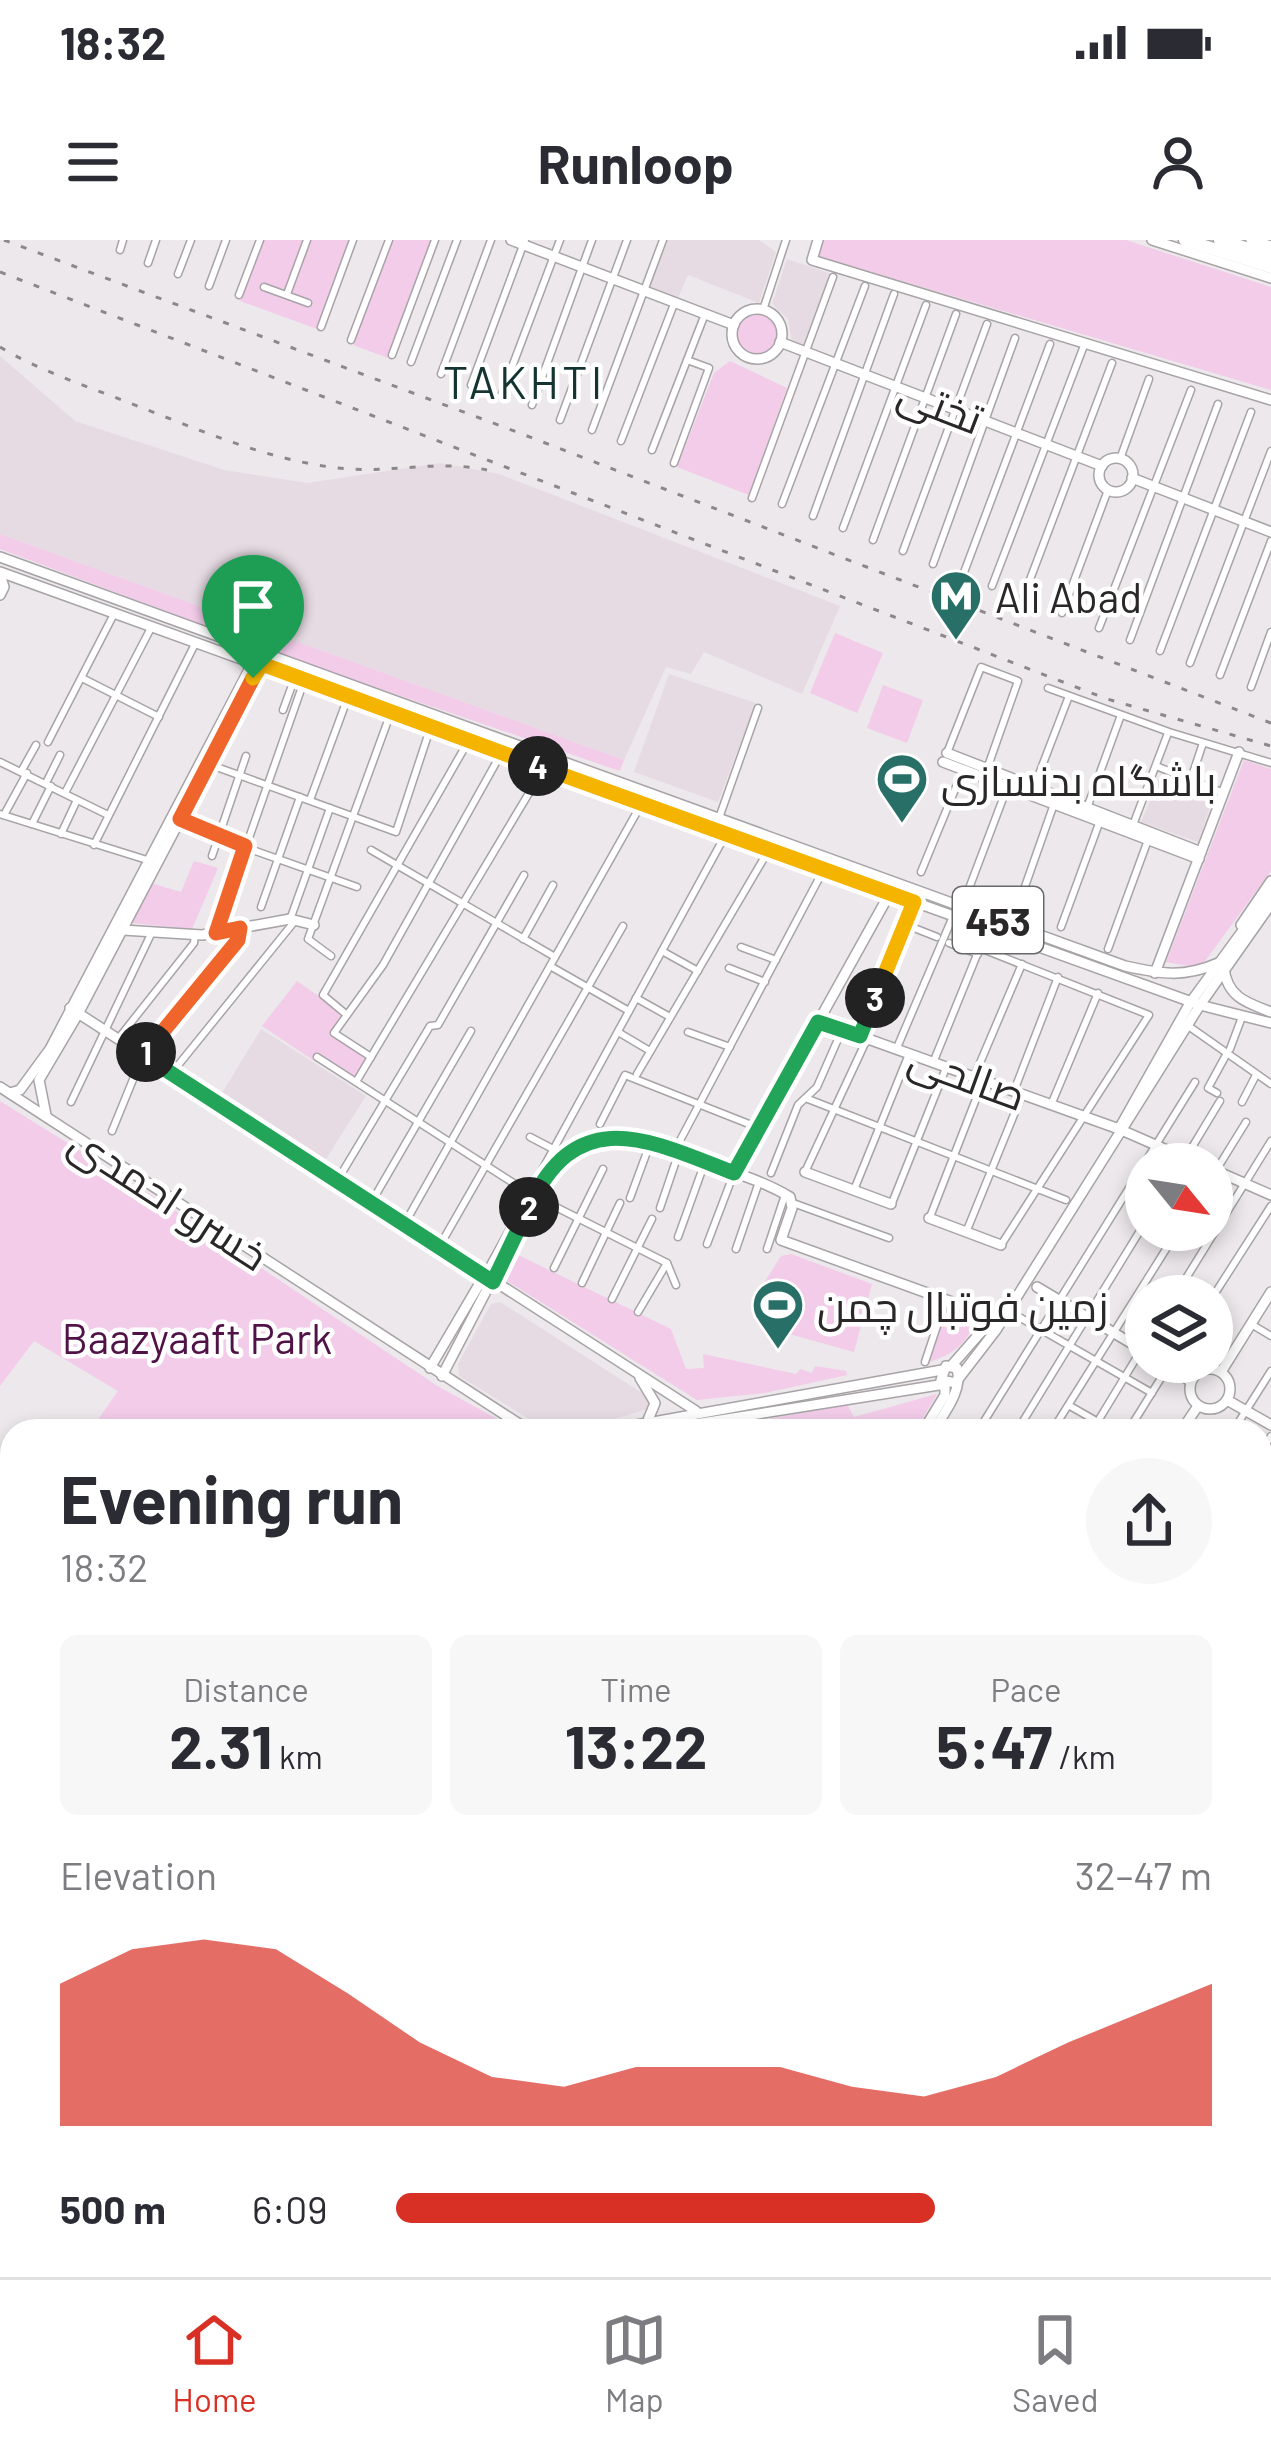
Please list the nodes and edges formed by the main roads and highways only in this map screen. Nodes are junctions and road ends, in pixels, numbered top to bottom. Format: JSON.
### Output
{"nodes":[{"id":1,"x":512,"y":240,"type":"edge"},
{"id":2,"x":818,"y":240,"type":"edge"},
{"id":3,"x":1152,"y":240,"type":"edge"},
{"id":4,"x":1185,"y":240,"type":"edge"},
{"id":5,"x":1220,"y":240,"type":"edge"},
{"id":6,"x":1251,"y":240,"type":"edge"},
{"id":7,"x":525,"y":242,"type":"edge"},
{"id":8,"x":1271,"y":246,"type":"edge"},
{"id":9,"x":1271,"y":256,"type":"edge"},
{"id":10,"x":1271,"y":267,"type":"edge"},
{"id":11,"x":1271,"y":278,"type":"edge"},
{"id":12,"x":734,"y":325,"type":"junction"},
{"id":13,"x":780,"y":343,"type":"junction"},
{"id":14,"x":1271,"y":400,"type":"edge"},
{"id":15,"x":1102,"y":466,"type":"junction"},
{"id":16,"x":1132,"y":478,"type":"junction"},
{"id":17,"x":1271,"y":536,"type":"edge"},
{"id":18,"x":0,"y":557,"type":"edge"},
{"id":19,"x":0,"y":573,"type":"edge"},
{"id":20,"x":0,"y":595,"type":"edge"},
{"id":21,"x":260,"y":657,"type":"junction"},
{"id":22,"x":1239,"y":752,"type":"road end"},
{"id":23,"x":945,"y":758,"type":"road end"},
{"id":24,"x":965,"y":765,"type":"junction"},
{"id":25,"x":1009,"y":782,"type":"junction"},
{"id":26,"x":1101,"y":818,"type":"junction"},
{"id":27,"x":1200,"y":855,"type":"junction"},
{"id":28,"x":1271,"y":880,"type":"edge"},
{"id":29,"x":1271,"y":892,"type":"edge"},
{"id":30,"x":890,"y":893,"type":"junction"},
{"id":31,"x":1271,"y":904,"type":"edge"},
{"id":32,"x":314,"y":925,"type":"road end"},
{"id":33,"x":123,"y":930,"type":"junction"},
{"id":34,"x":1238,"y":936,"type":"junction"},
{"id":35,"x":1221,"y":966,"type":"junction"},
{"id":36,"x":1155,"y":973,"type":"junction"},
{"id":37,"x":1174,"y":975,"type":"junction"},
{"id":38,"x":1210,"y":981,"type":"junction"},
{"id":39,"x":1171,"y":995,"type":"junction"},
{"id":40,"x":1240,"y":1000,"type":"junction"},
{"id":41,"x":1195,"y":1004,"type":"junction"},
{"id":42,"x":74,"y":1011,"type":"junction"},
{"id":43,"x":1271,"y":1012,"type":"edge"},
{"id":44,"x":1238,"y":1016,"type":"junction"},
{"id":45,"x":818,"y":1022,"type":"junction"},
{"id":46,"x":1271,"y":1023,"type":"edge"},
{"id":47,"x":1175,"y":1028,"type":"junction"},
{"id":48,"x":38,"y":1074,"type":"junction"},
{"id":49,"x":5,"y":1090,"type":"edge"},
{"id":50,"x":24,"y":1102,"type":"junction"},
{"id":51,"x":46,"y":1115,"type":"junction"},
{"id":52,"x":1119,"y":1130,"type":"junction"},
{"id":53,"x":1152,"y":1143,"type":"edge"},
{"id":54,"x":805,"y":1172,"type":"road end"},
{"id":55,"x":734,"y":1173,"type":"junction"},
{"id":56,"x":1233,"y":1180,"type":"edge"},
{"id":57,"x":1271,"y":1195,"type":"edge"},
{"id":58,"x":892,"y":1204,"type":"road end"},
{"id":59,"x":929,"y":1218,"type":"road end"},
{"id":60,"x":1001,"y":1245,"type":"road end"},
{"id":61,"x":1035,"y":1262,"type":"junction"},
{"id":62,"x":488,"y":1279,"type":"junction"},
{"id":63,"x":1037,"y":1287,"type":"junction"},
{"id":64,"x":1271,"y":1292,"type":"edge"},
{"id":65,"x":1015,"y":1296,"type":"junction"},
{"id":66,"x":999,"y":1319,"type":"junction"},
{"id":67,"x":1125,"y":1338,"type":"edge"},
{"id":68,"x":1233,"y":1353,"type":"edge"},
{"id":69,"x":430,"y":1367,"type":"junction"},
{"id":70,"x":947,"y":1367,"type":"junction"},
{"id":71,"x":442,"y":1376,"type":"junction"},
{"id":72,"x":640,"y":1377,"type":"junction"},
{"id":73,"x":954,"y":1382,"type":"junction"},
{"id":74,"x":1190,"y":1383,"type":"edge"},
{"id":75,"x":1229,"y":1383,"type":"edge"},
{"id":76,"x":1227,"y":1400,"type":"junction"},
{"id":77,"x":1198,"y":1406,"type":"junction"},
{"id":78,"x":696,"y":1412,"type":"junction"},
{"id":79,"x":509,"y":1419,"type":"edge"},
{"id":80,"x":651,"y":1419,"type":"edge"},
{"id":81,"x":671,"y":1419,"type":"edge"},
{"id":82,"x":747,"y":1419,"type":"edge"},
{"id":83,"x":930,"y":1419,"type":"edge"},
{"id":84,"x":940,"y":1419,"type":"edge"},
{"id":85,"x":1189,"y":1419,"type":"edge"},
{"id":86,"x":1260,"y":1419,"type":"edge"}],
"edges":[{"from":1,"to":7,"type":"main road"},
{"from":2,"to":14,"type":"main road"},
{"from":3,"to":11,"type":"main road"},
{"from":4,"to":10,"type":"highway"},
{"from":5,"to":9,"type":"highway"},
{"from":6,"to":8,"type":"main road"},
{"from":7,"to":12,"type":"main road"},
{"from":12,"to":13,"type":"main road"},
{"from":12,"to":13,"type":"main road"},
{"from":13,"to":15,"type":"main road","name":"تختی"},
{"from":15,"to":16,"type":"main road"},
{"from":15,"to":16,"type":"main road"},
{"from":16,"to":17,"type":"main road"},
{"from":18,"to":21,"type":"main road","number":"453"},
{"from":19,"to":20,"type":"main road"},
{"from":19,"to":21,"type":"main road","number":"453"},
{"from":21,"to":30,"type":"main road","number":"453"},
{"from":21,"to":33,"type":"main road"},
{"from":21,"to":36,"type":"main road","number":"453"},
{"from":21,"to":42,"type":"main road"},
{"from":22,"to":27,"type":"main road"},
{"from":23,"to":24,"type":"main road"},
{"from":24,"to":25,"type":"main road"},
{"from":24,"to":25,"type":"main road"},
{"from":25,"to":26,"type":"main road"},
{"from":25,"to":26,"type":"main road"},
{"from":26,"to":27,"type":"main road"},
{"from":26,"to":27,"type":"main road"},
{"from":27,"to":36,"type":"main road"},
{"from":28,"to":34,"type":"main road"},
{"from":29,"to":34,"type":"main road"},
{"from":30,"to":39,"type":"main road","number":"453"},
{"from":30,"to":45,"type":"main road"},
{"from":31,"to":35,"type":"main road"},
{"from":32,"to":33,"type":"main road"},
{"from":33,"to":42,"type":"main road"},
{"from":34,"to":35,"type":"main road"},
{"from":35,"to":37,"type":"main road","number":"453"},
{"from":35,"to":38,"type":"main road"},
{"from":35,"to":40,"type":"main road"},
{"from":36,"to":37,"type":"main road","number":"453"},
{"from":37,"to":38,"type":"main road"},
{"from":37,"to":39,"type":"main road"},
{"from":38,"to":41,"type":"main road"},
{"from":39,"to":41,"type":"main road","number":"453"},
{"from":39,"to":47,"type":"main road"},
{"from":40,"to":43,"type":"main road"},
{"from":40,"to":44,"type":"main road"},
{"from":41,"to":44,"type":"main road"},
{"from":41,"to":47,"type":"main road"},
{"from":41,"to":52,"type":"main road"},
{"from":42,"to":48,"type":"main road"},
{"from":42,"to":62,"type":"main road"},
{"from":44,"to":46,"type":"main road"},
{"from":45,"to":52,"type":"main road","name":"صالحی"},
{"from":45,"to":55,"type":"main road"},
{"from":47,"to":52,"type":"main road"},
{"from":48,"to":49,"type":"main road"},
{"from":48,"to":50,"type":"main road"},
{"from":48,"to":51,"type":"main road"},
{"from":49,"to":50,"type":"main road","name":"خسرو احمدی"},
{"from":50,"to":51,"type":"main road","name":"خسرو احمدی"},
{"from":51,"to":69,"type":"main road","name":"خسرو احمدی"},
{"from":52,"to":53,"type":"main road","name":"صالحی"},
{"from":52,"to":61,"type":"main road"},
{"from":54,"to":58,"type":"main road"},
{"from":55,"to":62,"type":"main road"},
{"from":55,"to":66,"type":"main road"},
{"from":56,"to":57,"type":"main road"},
{"from":59,"to":60,"type":"main road"},
{"from":61,"to":63,"type":"main road"},
{"from":61,"to":65,"type":"main road"},
{"from":62,"to":69,"type":"main road"},
{"from":62,"to":71,"type":"main road"},
{"from":62,"to":72,"type":"main road"},
{"from":63,"to":65,"type":"main road"},
{"from":63,"to":67,"type":"main road"},
{"from":64,"to":68,"type":"main road"},
{"from":65,"to":66,"type":"main road"},
{"from":66,"to":70,"type":"main road"},
{"from":66,"to":73,"type":"main road"},
{"from":69,"to":71,"type":"main road","name":"خسرو احمدی"},
{"from":70,"to":73,"type":"main road"},
{"from":70,"to":73,"type":"main road"},
{"from":70,"to":78,"type":"main road"},
{"from":71,"to":79,"type":"main road","name":"خسرو احمدی"},
{"from":72,"to":78,"type":"main road"},
{"from":72,"to":80,"type":"main road"},
{"from":73,"to":82,"type":"main road"},
{"from":73,"to":83,"type":"main road"},
{"from":73,"to":84,"type":"main road"},
{"from":74,"to":77,"type":"main road"},
{"from":75,"to":76,"type":"main road"},
{"from":76,"to":77,"type":"main road"},
{"from":76,"to":86,"type":"main road"},
{"from":77,"to":85,"type":"main road"},
{"from":78,"to":81,"type":"main road"}]}
